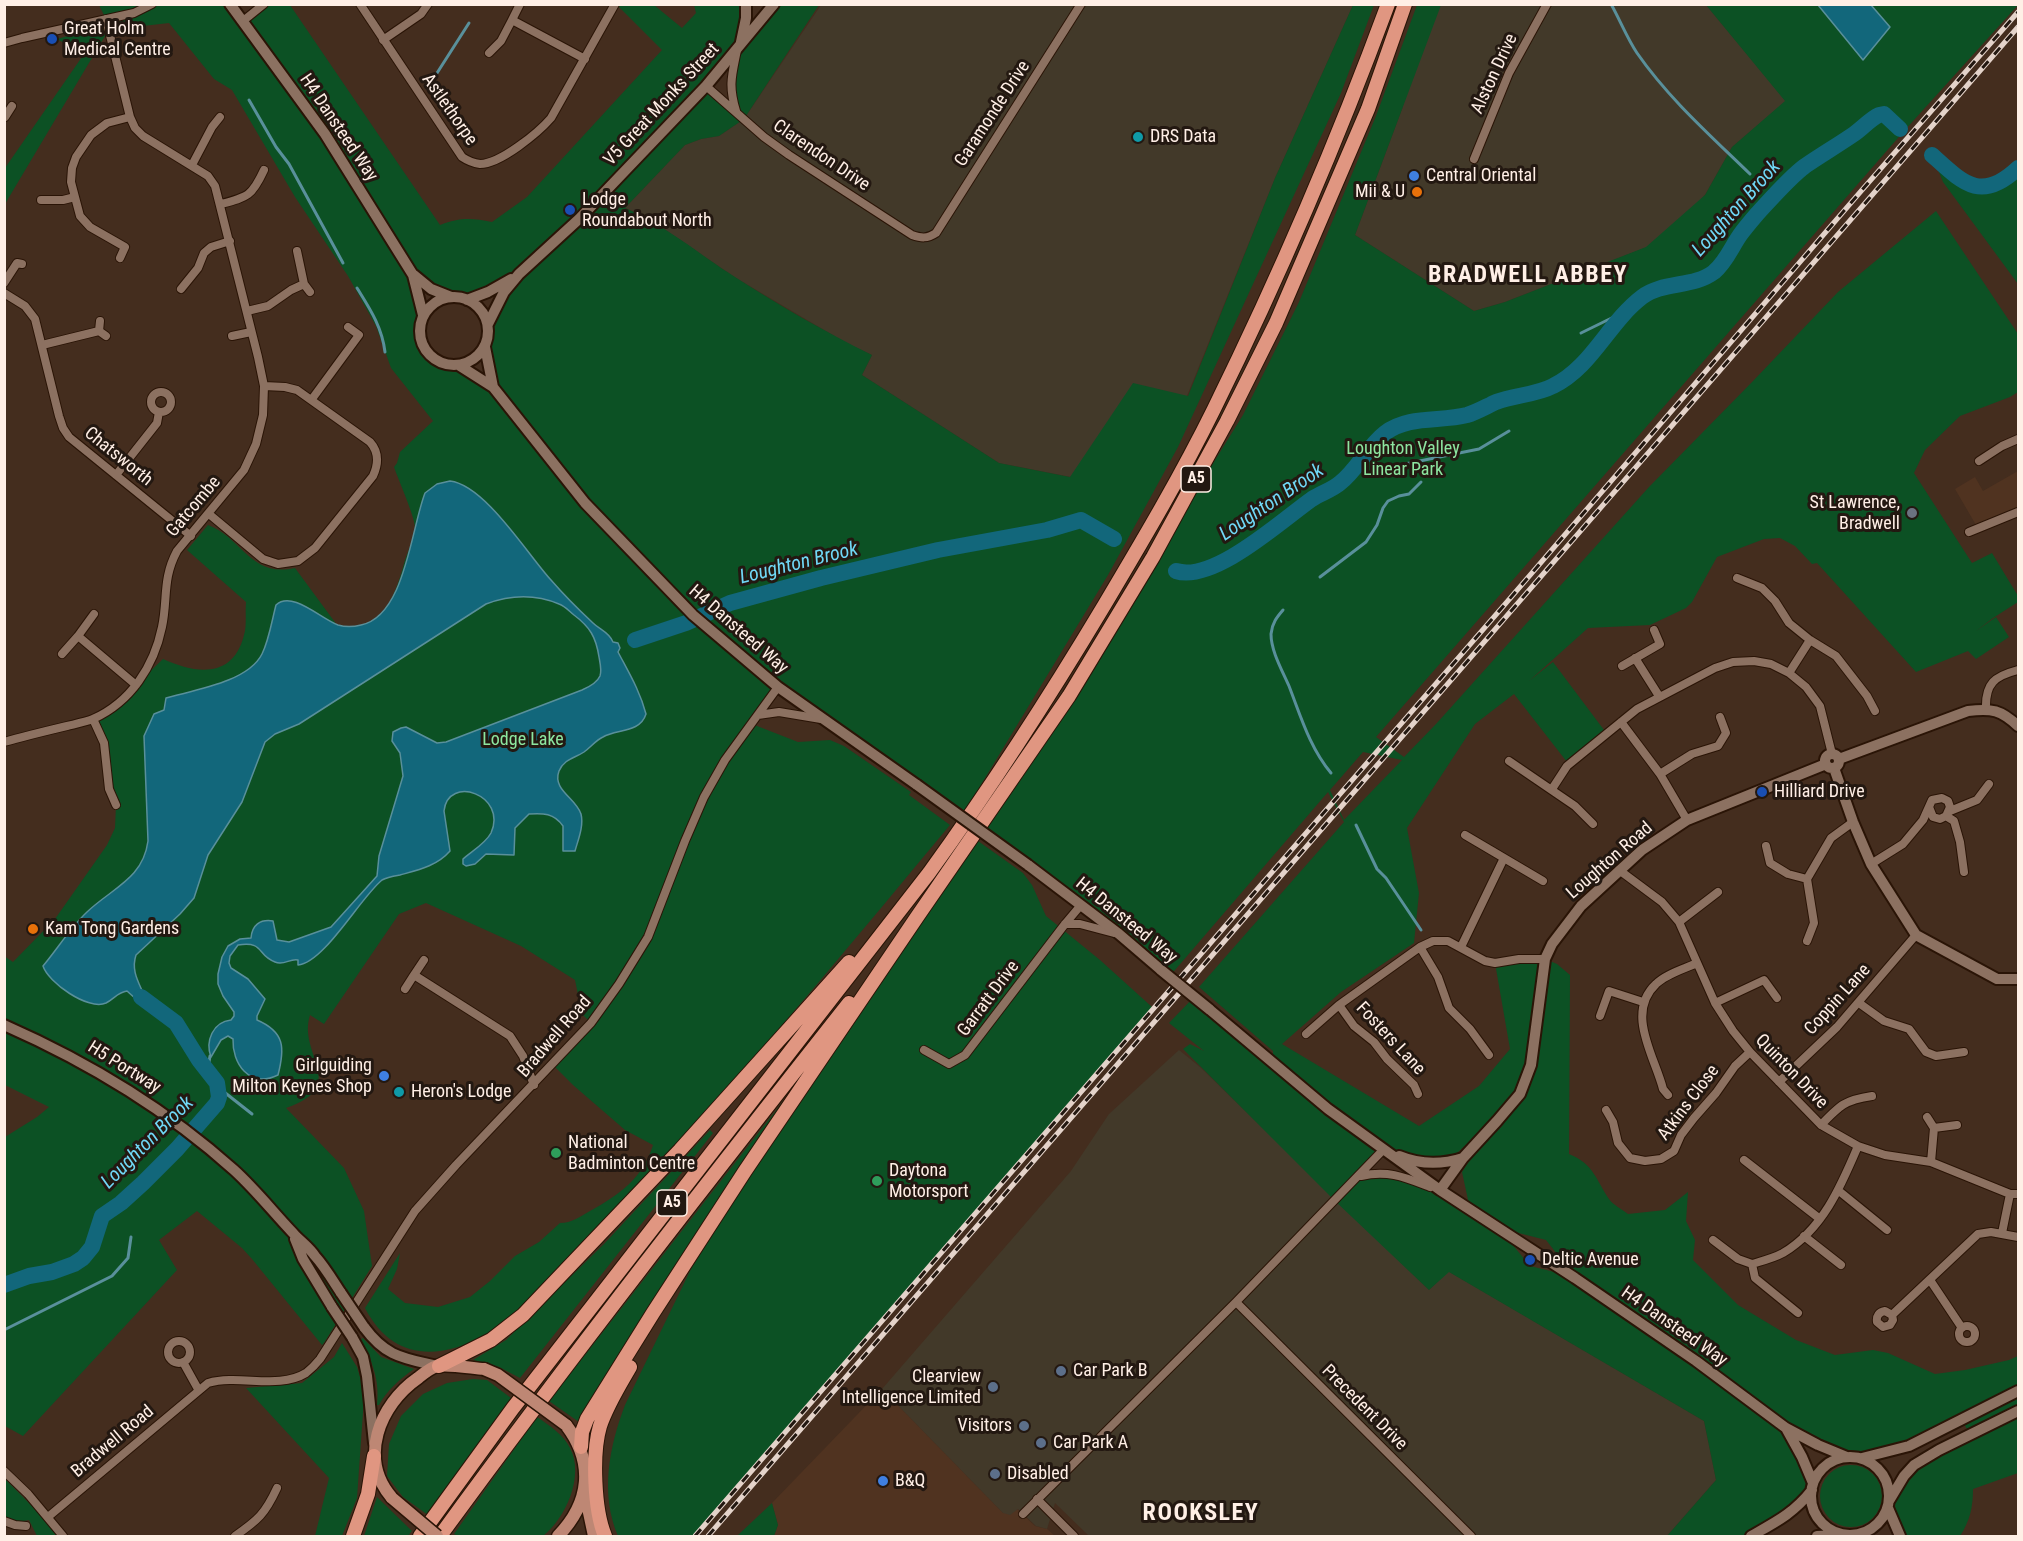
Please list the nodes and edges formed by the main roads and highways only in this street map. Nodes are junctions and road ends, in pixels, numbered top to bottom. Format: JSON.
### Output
{"nodes":[{"id":1,"x":1388,"y":4,"type":"edge"},
{"id":2,"x":1405,"y":4,"type":"edge"},
{"id":3,"x":928,"y":873,"type":"junction"},
{"id":4,"x":917,"y":917,"type":"junction"},
{"id":5,"x":693,"y":1253,"type":"junction"},
{"id":6,"x":438,"y":1366,"type":"junction"},
{"id":7,"x":581,"y":1447,"type":"junction"},
{"id":8,"x":374,"y":1450,"type":"junction"},
{"id":9,"x":584,"y":1492,"type":"junction"},
{"id":10,"x":353,"y":1536,"type":"edge"},
{"id":11,"x":420,"y":1536,"type":"edge"},
{"id":12,"x":438,"y":1536,"type":"edge"},
{"id":13,"x":558,"y":1536,"type":"edge"},
{"id":14,"x":594,"y":1536,"type":"edge"},
{"id":15,"x":605,"y":1536,"type":"edge"}],
"edges":[{"from":1,"to":3,"type":"highway","number":"A5"},
{"from":2,"to":4,"type":"highway","number":"A5"},
{"from":3,"to":6,"type":"highway"},
{"from":3,"to":11,"type":"highway","number":"A5"},
{"from":4,"to":5,"type":"highway"},
{"from":4,"to":12,"type":"highway","number":"A5"},
{"from":5,"to":7,"type":"highway"},
{"from":5,"to":15,"type":"highway"},
{"from":6,"to":7,"type":"main road","bridge":true},
{"from":6,"to":8,"type":"main road"},
{"from":7,"to":9,"type":"main road"},
{"from":8,"to":10,"type":"highway"},
{"from":8,"to":12,"type":"main road","bridge":true},
{"from":9,"to":13,"type":"main road"},
{"from":9,"to":14,"type":"main road"}]}
